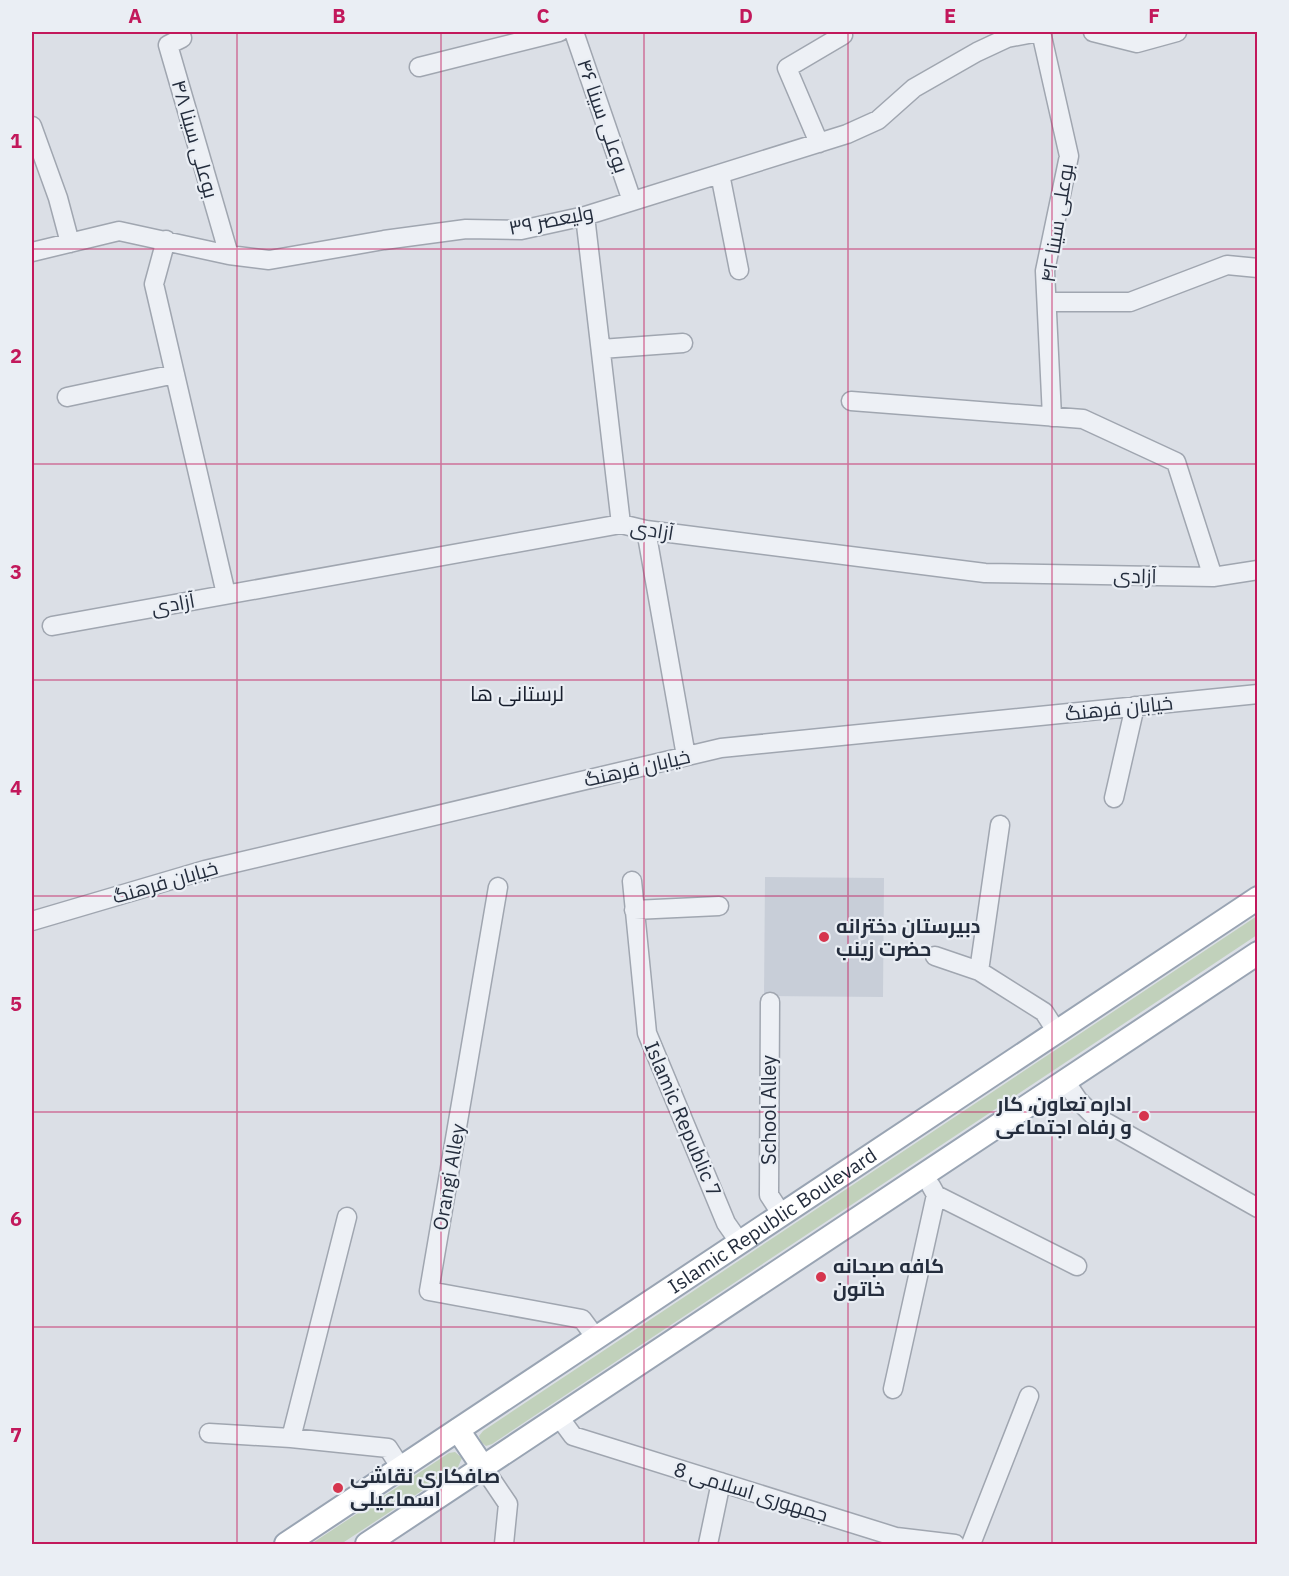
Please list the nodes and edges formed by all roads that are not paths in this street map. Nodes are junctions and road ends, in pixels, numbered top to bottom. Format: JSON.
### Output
{"nodes":[{"id":1,"x":180,"y":32,"type":"edge"},
{"id":2,"x":559,"y":32,"type":"edge"},
{"id":3,"x":574,"y":32,"type":"edge"},
{"id":4,"x":841,"y":32,"type":"edge"},
{"id":5,"x":1040,"y":32,"type":"edge"},
{"id":6,"x":1093,"y":32,"type":"edge"},
{"id":7,"x":1177,"y":32,"type":"edge"},
{"id":8,"x":419,"y":67,"type":"dead end"},
{"id":9,"x":32,"y":126,"type":"edge"},
{"id":10,"x":819,"y":143,"type":"junction"},
{"id":11,"x":35,"y":144,"type":"edge"},
{"id":12,"x":720,"y":174,"type":"junction"},
{"id":13,"x":632,"y":201,"type":"junction"},
{"id":14,"x":585,"y":216,"type":"junction"},
{"id":15,"x":166,"y":240,"type":"junction"},
{"id":16,"x":70,"y":243,"type":"junction"},
{"id":17,"x":32,"y":252,"type":"edge"},
{"id":18,"x":229,"y":255,"type":"junction"},
{"id":19,"x":1257,"y":268,"type":"edge"},
{"id":20,"x":739,"y":270,"type":"dead end"},
{"id":21,"x":1047,"y":302,"type":"junction"},
{"id":22,"x":683,"y":343,"type":"dead end"},
{"id":23,"x":601,"y":349,"type":"junction"},
{"id":24,"x":175,"y":374,"type":"junction"},
{"id":25,"x":67,"y":397,"type":"dead end"},
{"id":26,"x":851,"y":401,"type":"dead end"},
{"id":27,"x":1052,"y":417,"type":"junction"},
{"id":28,"x":621,"y":524,"type":"junction"},
{"id":29,"x":646,"y":530,"type":"junction"},
{"id":30,"x":1257,"y":570,"type":"edge"},
{"id":31,"x":1212,"y":577,"type":"junction"},
{"id":32,"x":226,"y":594,"type":"junction"},
{"id":33,"x":52,"y":626,"type":"dead end"},
{"id":34,"x":1257,"y":694,"type":"edge"},
{"id":35,"x":1135,"y":706,"type":"junction"},
{"id":36,"x":686,"y":756,"type":"junction"},
{"id":37,"x":1114,"y":798,"type":"dead end"},
{"id":38,"x":1000,"y":825,"type":"dead end"},
{"id":39,"x":632,"y":881,"type":"dead end"},
{"id":40,"x":498,"y":887,"type":"dead end"},
{"id":41,"x":1257,"y":898,"type":"edge"},
{"id":42,"x":719,"y":906,"type":"dead end"},
{"id":43,"x":634,"y":910,"type":"junction"},
{"id":44,"x":32,"y":921,"type":"edge"},
{"id":45,"x":935,"y":956,"type":"dead end"},
{"id":46,"x":1255,"y":959,"type":"edge"},
{"id":47,"x":979,"y":970,"type":"junction"},
{"id":48,"x":770,"y":1002,"type":"dead end"},
{"id":49,"x":1057,"y":1032,"type":"junction"},
{"id":50,"x":1065,"y":1080,"type":"junction"},
{"id":51,"x":923,"y":1175,"type":"junction"},
{"id":52,"x":936,"y":1195,"type":"junction"},
{"id":53,"x":1257,"y":1208,"type":"edge"},
{"id":54,"x":782,"y":1215,"type":"junction"},
{"id":55,"x":347,"y":1217,"type":"dead end"},
{"id":56,"x":740,"y":1243,"type":"junction"},
{"id":57,"x":1077,"y":1266,"type":"dead end"},
{"id":58,"x":596,"y":1338,"type":"junction"},
{"id":59,"x":893,"y":1389,"type":"dead end"},
{"id":60,"x":1029,"y":1396,"type":"dead end"},
{"id":61,"x":560,"y":1417,"type":"junction"},
{"id":62,"x":458,"y":1430,"type":"junction"},
{"id":63,"x":208,"y":1433,"type":"dead end"},
{"id":64,"x":291,"y":1438,"type":"junction"},
{"id":65,"x":483,"y":1467,"type":"junction"},
{"id":66,"x":401,"y":1468,"type":"junction"},
{"id":67,"x":721,"y":1482,"type":"junction"},
{"id":68,"x":286,"y":1545,"type":"edge"},
{"id":69,"x":367,"y":1545,"type":"edge"},
{"id":70,"x":504,"y":1545,"type":"edge"},
{"id":71,"x":708,"y":1545,"type":"edge"},
{"id":72,"x":955,"y":1545,"type":"edge"},
{"id":73,"x":971,"y":1545,"type":"edge"}],
"edges":[{"from":1,"to":18,"type":"street","name":"بوعلی سینا ۴۸"},
{"from":2,"to":8,"type":"street"},
{"from":3,"to":13,"type":"street","name":"بوعلی سینا ۴۶"},
{"from":4,"to":10,"type":"street"},
{"from":5,"to":10,"type":"street","name":"ولیعصر ۳۹"},
{"from":5,"to":21,"type":"street","name":"بوعلی سینا ۴۲"},
{"from":6,"to":7,"type":"street"},
{"from":9,"to":11,"type":"street"},
{"from":10,"to":12,"type":"street","name":"ولیعصر ۳۹"},
{"from":11,"to":16,"type":"street"},
{"from":12,"to":13,"type":"street","name":"ولیعصر ۳۹"},
{"from":12,"to":20,"type":"street"},
{"from":13,"to":14,"type":"street","name":"ولیعصر ۳۹"},
{"from":14,"to":18,"type":"street","name":"ولیعصر ۳۹"},
{"from":14,"to":23,"type":"street"},
{"from":15,"to":16,"type":"street","name":"ولیعصر ۳۹"},
{"from":15,"to":18,"type":"street","name":"ولیعصر ۳۹"},
{"from":15,"to":24,"type":"street"},
{"from":16,"to":17,"type":"street","name":"ولیعصر ۳۹"},
{"from":19,"to":21,"type":"street"},
{"from":21,"to":27,"type":"street","name":"بوعلی سینا ۴۲"},
{"from":22,"to":23,"type":"street"},
{"from":23,"to":28,"type":"street"},
{"from":24,"to":25,"type":"street"},
{"from":24,"to":32,"type":"street"},
{"from":26,"to":27,"type":"street"},
{"from":27,"to":31,"type":"street"},
{"from":28,"to":29,"type":"street","name":"آزادی"},
{"from":28,"to":32,"type":"street","name":"آزادی"},
{"from":29,"to":31,"type":"street","name":"آزادی"},
{"from":29,"to":36,"type":"street"},
{"from":30,"to":31,"type":"street","name":"آزادی"},
{"from":32,"to":33,"type":"street","name":"آزادی"},
{"from":34,"to":35,"type":"street","name":"خیابان فرهنگ"},
{"from":35,"to":36,"type":"street","name":"خیابان فرهنگ"},
{"from":35,"to":37,"type":"street"},
{"from":36,"to":44,"type":"street","name":"خیابان فرهنگ"},
{"from":38,"to":47,"type":"street"},
{"from":39,"to":43,"type":"street","name":"Islamic Republic 7"},
{"from":40,"to":58,"type":"street","name":"Orangi Alley"},
{"from":41,"to":49,"type":"main road","name":"Islamic Republic Boulevard"},
{"from":42,"to":43,"type":"street"},
{"from":43,"to":56,"type":"street","name":"Islamic Republic 7"},
{"from":45,"to":47,"type":"street"},
{"from":46,"to":50,"type":"main road"},
{"from":47,"to":49,"type":"street"},
{"from":48,"to":54,"type":"street","name":"School Alley"},
{"from":49,"to":54,"type":"main road","name":"Islamic Republic Boulevard"},
{"from":50,"to":51,"type":"main road"},
{"from":50,"to":53,"type":"street"},
{"from":51,"to":52,"type":"street"},
{"from":51,"to":61,"type":"main road"},
{"from":52,"to":57,"type":"street"},
{"from":52,"to":59,"type":"street"},
{"from":54,"to":56,"type":"main road","name":"Islamic Republic Boulevard"},
{"from":55,"to":64,"type":"street"},
{"from":56,"to":58,"type":"main road","name":"Islamic Republic Boulevard"},
{"from":58,"to":62,"type":"main road","name":"Islamic Republic Boulevard"},
{"from":60,"to":73,"type":"street"},
{"from":61,"to":65,"type":"main road"},
{"from":61,"to":67,"type":"street","name":"جمهوری اسلامی 8"},
{"from":62,"to":65,"type":"main road"},
{"from":62,"to":66,"type":"main road","name":"Islamic Republic Boulevard"},
{"from":63,"to":64,"type":"street"},
{"from":64,"to":66,"type":"street"},
{"from":65,"to":69,"type":"main road"},
{"from":65,"to":70,"type":"street"},
{"from":66,"to":68,"type":"main road","name":"Islamic Republic Boulevard"},
{"from":67,"to":71,"type":"street"},
{"from":67,"to":72,"type":"street","name":"جمهوری اسلامی 8"}]}
